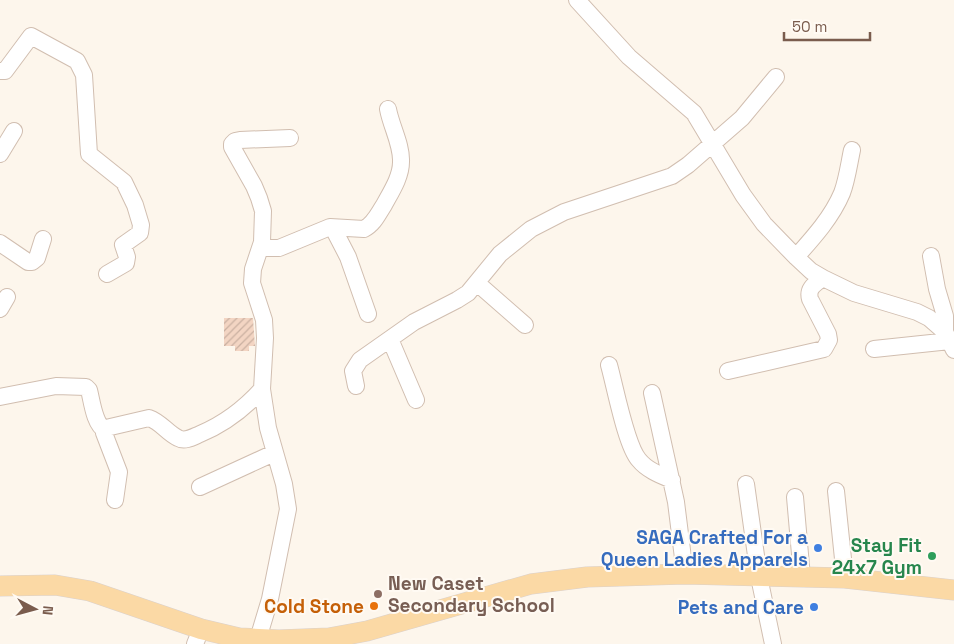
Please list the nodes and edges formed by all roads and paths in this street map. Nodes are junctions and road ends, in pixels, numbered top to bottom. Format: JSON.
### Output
{"nodes":[{"id":1,"x":577,"y":0,"type":"edge"},
{"id":2,"x":0,"y":72,"type":"edge"},
{"id":3,"x":776,"y":77,"type":"dead end"},
{"id":4,"x":388,"y":109,"type":"dead end"},
{"id":5,"x":14,"y":131,"type":"dead end"},
{"id":6,"x":290,"y":138,"type":"dead end"},
{"id":7,"x":713,"y":144,"type":"junction"},
{"id":8,"x":852,"y":150,"type":"dead end"},
{"id":9,"x":0,"y":152,"type":"edge"},
{"id":10,"x":333,"y":228,"type":"junction"},
{"id":11,"x":43,"y":239,"type":"dead end"},
{"id":12,"x":0,"y":243,"type":"edge"},
{"id":13,"x":261,"y":248,"type":"junction"},
{"id":14,"x":931,"y":256,"type":"dead end"},
{"id":15,"x":796,"y":257,"type":"junction"},
{"id":16,"x":107,"y":274,"type":"dead end"},
{"id":17,"x":823,"y":278,"type":"junction"},
{"id":18,"x":478,"y":283,"type":"junction"},
{"id":19,"x":368,"y":314,"type":"dead end"},
{"id":20,"x":525,"y":325,"type":"dead end"},
{"id":21,"x":390,"y":339,"type":"junction"},
{"id":22,"x":950,"y":341,"type":"edge"},
{"id":23,"x":874,"y":349,"type":"dead end"},
{"id":24,"x":609,"y":365,"type":"dead end"},
{"id":25,"x":728,"y":371,"type":"dead end"},
{"id":26,"x":356,"y":386,"type":"dead end"},
{"id":27,"x":262,"y":389,"type":"junction"},
{"id":28,"x":652,"y":393,"type":"dead end"},
{"id":29,"x":0,"y":397,"type":"edge"},
{"id":30,"x":416,"y":400,"type":"dead end"},
{"id":31,"x":104,"y":430,"type":"junction"},
{"id":32,"x":274,"y":453,"type":"junction"},
{"id":33,"x":672,"y":480,"type":"junction"},
{"id":34,"x":746,"y":484,"type":"dead end"},
{"id":35,"x":200,"y":487,"type":"dead end"},
{"id":36,"x":836,"y":491,"type":"dead end"},
{"id":37,"x":795,"y":497,"type":"dead end"},
{"id":38,"x":115,"y":500,"type":"dead end"},
{"id":39,"x":685,"y":574,"type":"junction"},
{"id":40,"x":760,"y":577,"type":"junction"},
{"id":41,"x":802,"y":577,"type":"junction"},
{"id":42,"x":845,"y":578,"type":"junction"},
{"id":43,"x":0,"y":586,"type":"edge"},
{"id":44,"x":954,"y":590,"type":"edge"},
{"id":45,"x":198,"y":636,"type":"edge"},
{"id":46,"x":258,"y":639,"type":"junction"},
{"id":47,"x":334,"y":641,"type":"edge"},
{"id":48,"x":280,"y":642,"type":"edge"},
{"id":49,"x":773,"y":644,"type":"edge"}],
"edges":[{"from":1,"to":7,"type":"street"},
{"from":2,"to":16,"type":"street"},
{"from":3,"to":7,"type":"street"},
{"from":4,"to":10,"type":"street"},
{"from":5,"to":9,"type":"street"},
{"from":6,"to":13,"type":"street"},
{"from":7,"to":15,"type":"street"},
{"from":7,"to":18,"type":"street"},
{"from":8,"to":15,"type":"street"},
{"from":10,"to":13,"type":"street"},
{"from":10,"to":19,"type":"street"},
{"from":11,"to":12,"type":"street"},
{"from":13,"to":27,"type":"street"},
{"from":14,"to":22,"type":"street"},
{"from":15,"to":17,"type":"street"},
{"from":17,"to":22,"type":"street"},
{"from":17,"to":25,"type":"street"},
{"from":18,"to":20,"type":"street"},
{"from":18,"to":21,"type":"street"},
{"from":21,"to":26,"type":"street"},
{"from":21,"to":30,"type":"street"},
{"from":22,"to":23,"type":"street"},
{"from":24,"to":33,"type":"street"},
{"from":27,"to":31,"type":"street"},
{"from":27,"to":32,"type":"street"},
{"from":28,"to":33,"type":"street"},
{"from":29,"to":31,"type":"street"},
{"from":31,"to":38,"type":"street"},
{"from":32,"to":35,"type":"street"},
{"from":32,"to":46,"type":"street"},
{"from":33,"to":39,"type":"street"},
{"from":34,"to":40,"type":"street"},
{"from":36,"to":42,"type":"street"},
{"from":37,"to":41,"type":"street"},
{"from":39,"to":40,"type":"main road"},
{"from":39,"to":47,"type":"main road"},
{"from":40,"to":41,"type":"main road"},
{"from":40,"to":49,"type":"street"},
{"from":41,"to":42,"type":"main road"},
{"from":42,"to":44,"type":"main road"},
{"from":43,"to":45,"type":"main road"},
{"from":45,"to":46,"type":"main road"},
{"from":46,"to":48,"type":"main road"},
{"from":47,"to":48,"type":"main road"}]}
